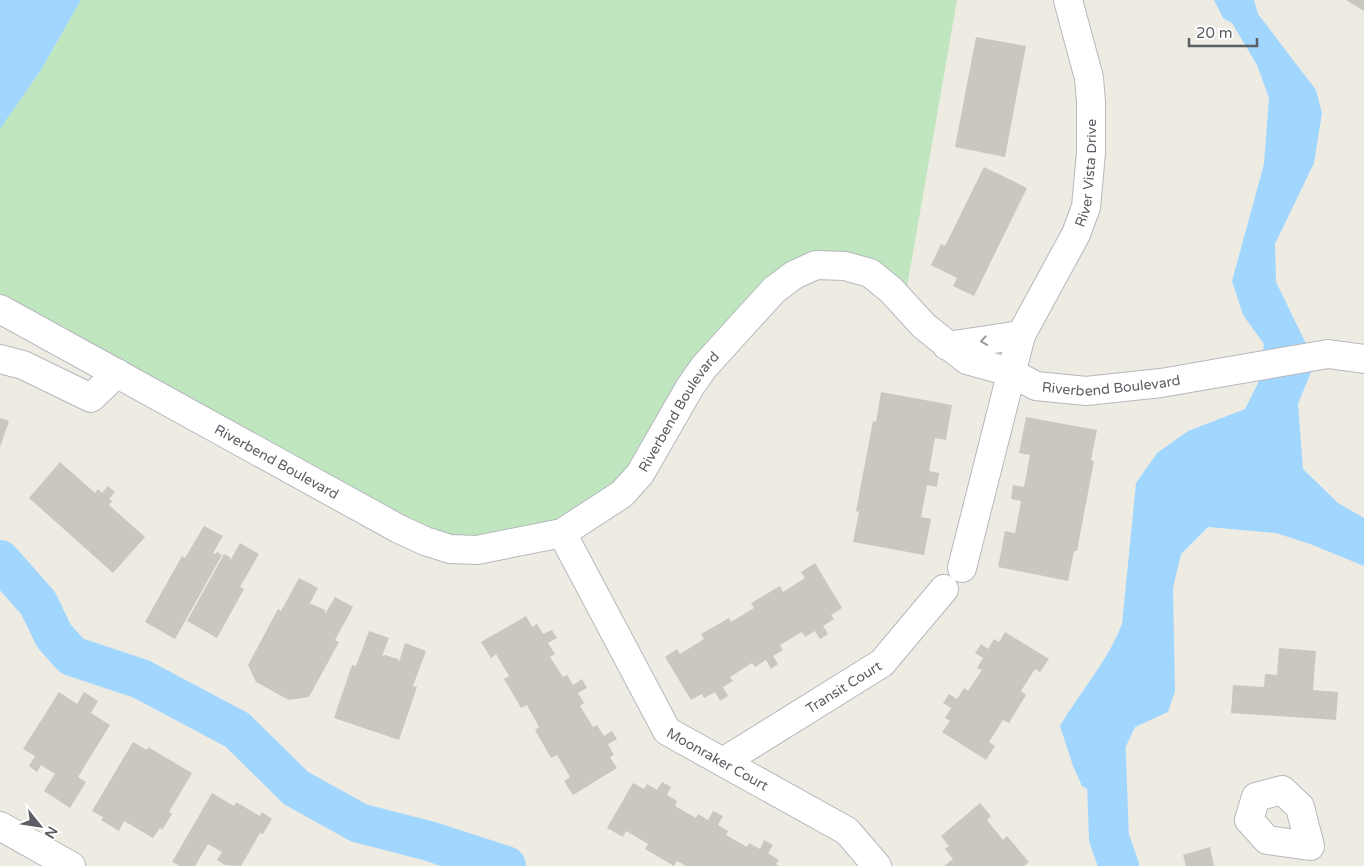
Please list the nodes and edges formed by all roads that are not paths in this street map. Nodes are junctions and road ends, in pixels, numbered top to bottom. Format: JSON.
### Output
{"nodes":[{"id":1,"x":1068,"y":0,"type":"edge"},
{"id":2,"x":0,"y":309,"type":"edge"},
{"id":3,"x":1021,"y":335,"type":"junction"},
{"id":4,"x":947,"y":346,"type":"junction"},
{"id":5,"x":1364,"y":358,"type":"edge"},
{"id":6,"x":0,"y":359,"type":"edge"},
{"id":7,"x":1010,"y":372,"type":"junction"},
{"id":8,"x":117,"y":373,"type":"junction"},
{"id":9,"x":562,"y":533,"type":"junction"},
{"id":10,"x":962,"y":568,"type":"dead end"},
{"id":11,"x":944,"y":589,"type":"dead end"},
{"id":12,"x":723,"y":762,"type":"junction"},
{"id":13,"x":0,"y":826,"type":"edge"},
{"id":14,"x":71,"y":866,"type":"edge"},
{"id":15,"x":877,"y":866,"type":"edge"}],
"edges":[{"from":1,"to":3,"type":"street","name":"River Vista Drive"},
{"from":2,"to":8,"type":"street","name":"Riverbend Boulevard"},
{"from":3,"to":4,"type":"street","one_way":true},
{"from":3,"to":7,"type":"street","name":"River Vista Drive"},
{"from":4,"to":7,"type":"street","name":"Riverbend Boulevard"},
{"from":4,"to":9,"type":"street","name":"Riverbend Boulevard"},
{"from":5,"to":7,"type":"street","name":"Riverbend Boulevard"},
{"from":6,"to":8,"type":"street"},
{"from":7,"to":10,"type":"street"},
{"from":8,"to":9,"type":"street","name":"Riverbend Boulevard"},
{"from":9,"to":12,"type":"street","name":"Moonraker Court"},
{"from":11,"to":12,"type":"street","name":"Transit Court"},
{"from":12,"to":15,"type":"street","name":"Moonraker Court"},
{"from":13,"to":14,"type":"street"}]}
